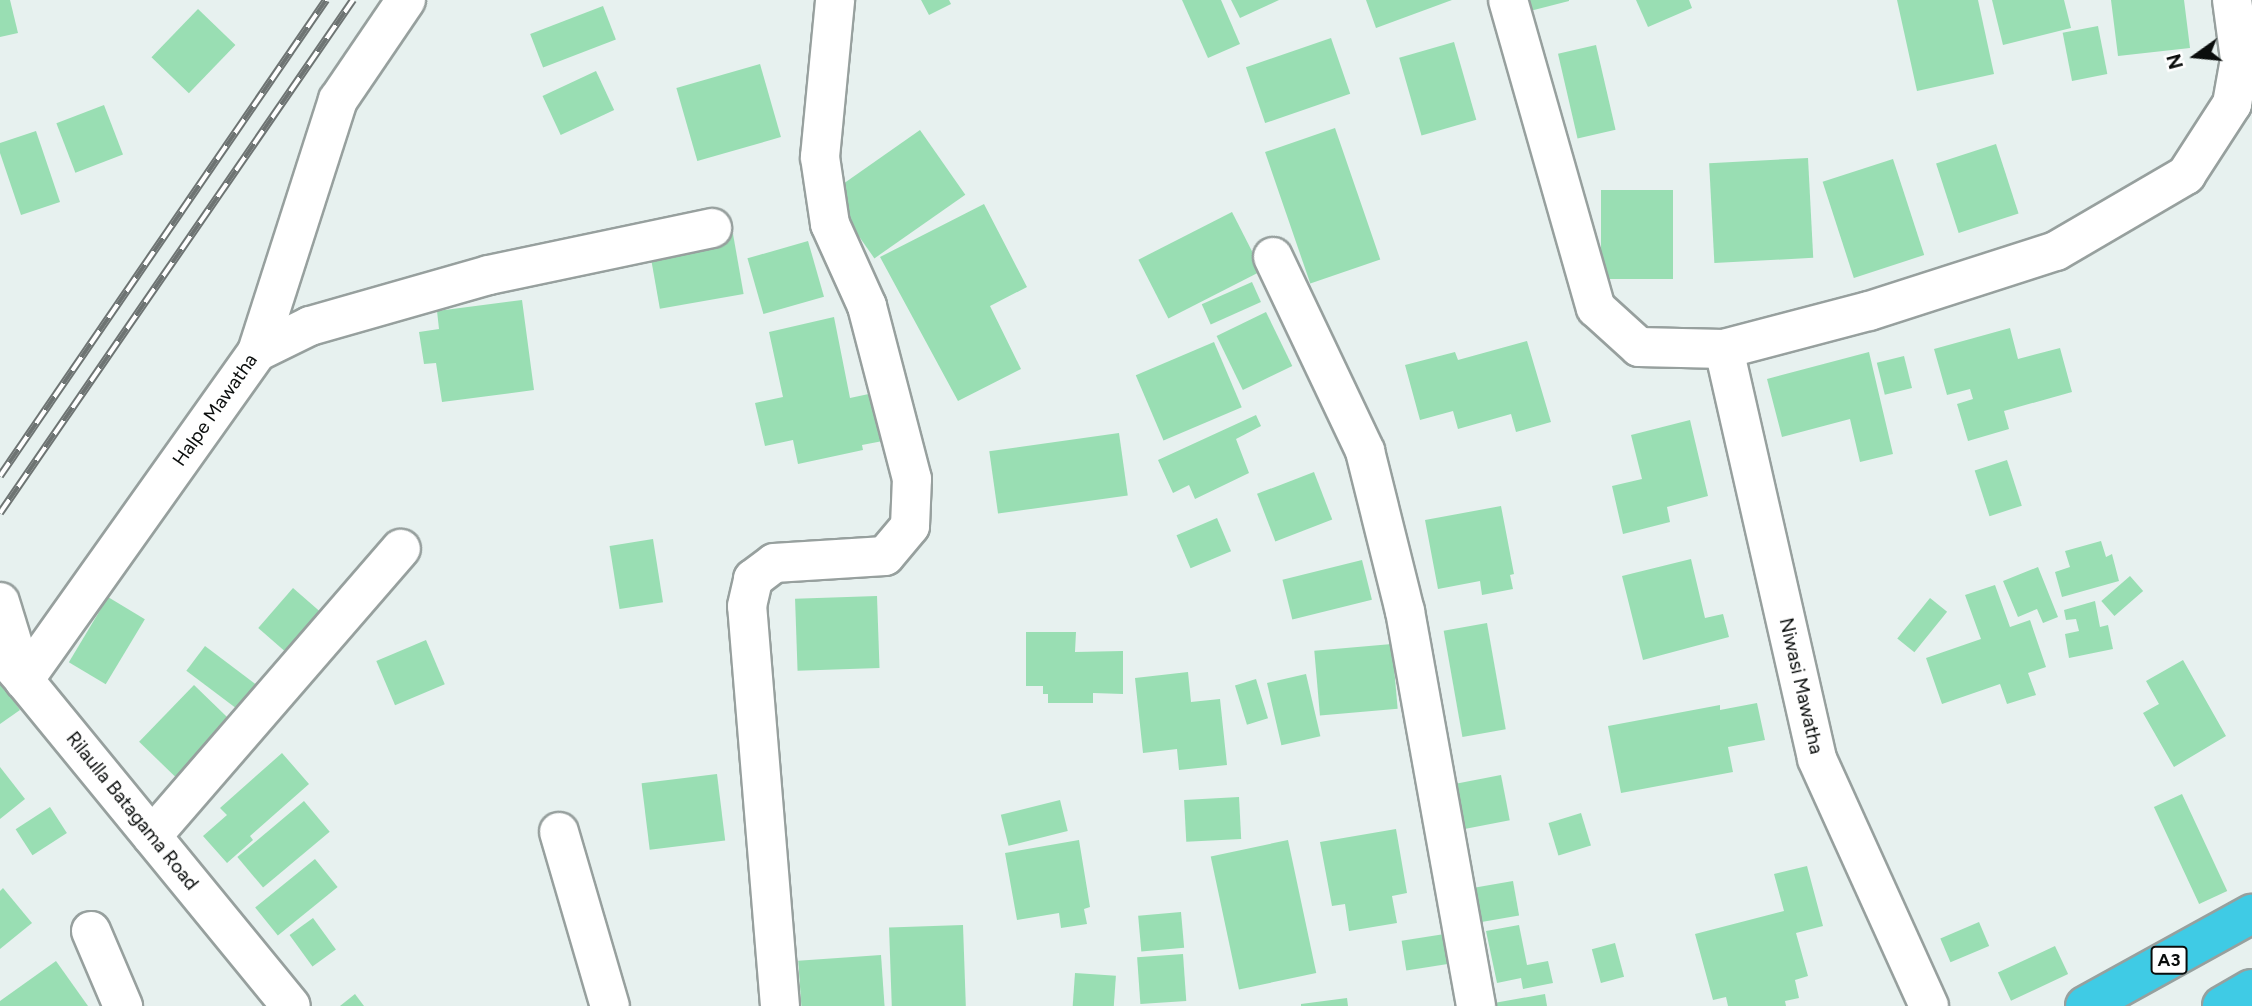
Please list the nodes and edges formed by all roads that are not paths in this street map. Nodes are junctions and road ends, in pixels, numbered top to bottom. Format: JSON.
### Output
{"nodes":[{"id":1,"x":406,"y":0,"type":"edge"},
{"id":2,"x":835,"y":0,"type":"edge"},
{"id":3,"x":1508,"y":0,"type":"edge"},
{"id":4,"x":2232,"y":0,"type":"edge"},
{"id":5,"x":712,"y":229,"type":"dead end"},
{"id":6,"x":1273,"y":257,"type":"dead end"},
{"id":7,"x":1724,"y":349,"type":"junction"},
{"id":8,"x":257,"y":352,"type":"junction"},
{"id":9,"x":401,"y":549,"type":"dead end"},
{"id":10,"x":0,"y":602,"type":"edge"},
{"id":11,"x":12,"y":666,"type":"edge"},
{"id":12,"x":559,"y":832,"type":"dead end"},
{"id":13,"x":152,"y":836,"type":"junction"},
{"id":14,"x":2252,"y":914,"type":"edge"},
{"id":15,"x":91,"y":931,"type":"dead end"},
{"id":16,"x":2252,"y":989,"type":"edge"},
{"id":17,"x":123,"y":1006,"type":"edge"},
{"id":18,"x":291,"y":1006,"type":"edge"},
{"id":19,"x":610,"y":1006,"type":"edge"},
{"id":20,"x":780,"y":1006,"type":"edge"},
{"id":21,"x":1476,"y":1006,"type":"edge"},
{"id":22,"x":1929,"y":1006,"type":"edge"},
{"id":23,"x":2085,"y":1006,"type":"edge"},
{"id":24,"x":2222,"y":1006,"type":"edge"}],
"edges":[{"from":1,"to":8,"type":"street","name":"Halpe Mawatha"},
{"from":2,"to":20,"type":"street"},
{"from":3,"to":7,"type":"street"},
{"from":4,"to":7,"type":"street"},
{"from":5,"to":8,"type":"street"},
{"from":6,"to":21,"type":"street"},
{"from":7,"to":22,"type":"street","name":"Niwasi Mawatha"},
{"from":8,"to":11,"type":"street","name":"Halpe Mawatha"},
{"from":9,"to":13,"type":"street"},
{"from":10,"to":11,"type":"street","name":"Rilaulla Batagama Road"},
{"from":11,"to":13,"type":"street","name":"Rilaulla Batagama Road"},
{"from":12,"to":19,"type":"street"},
{"from":13,"to":18,"type":"street","name":"Rilaulla Batagama Road"},
{"from":14,"to":23,"type":"highway","number":"A3"},
{"from":15,"to":17,"type":"street"},
{"from":16,"to":24,"type":"highway"}]}
